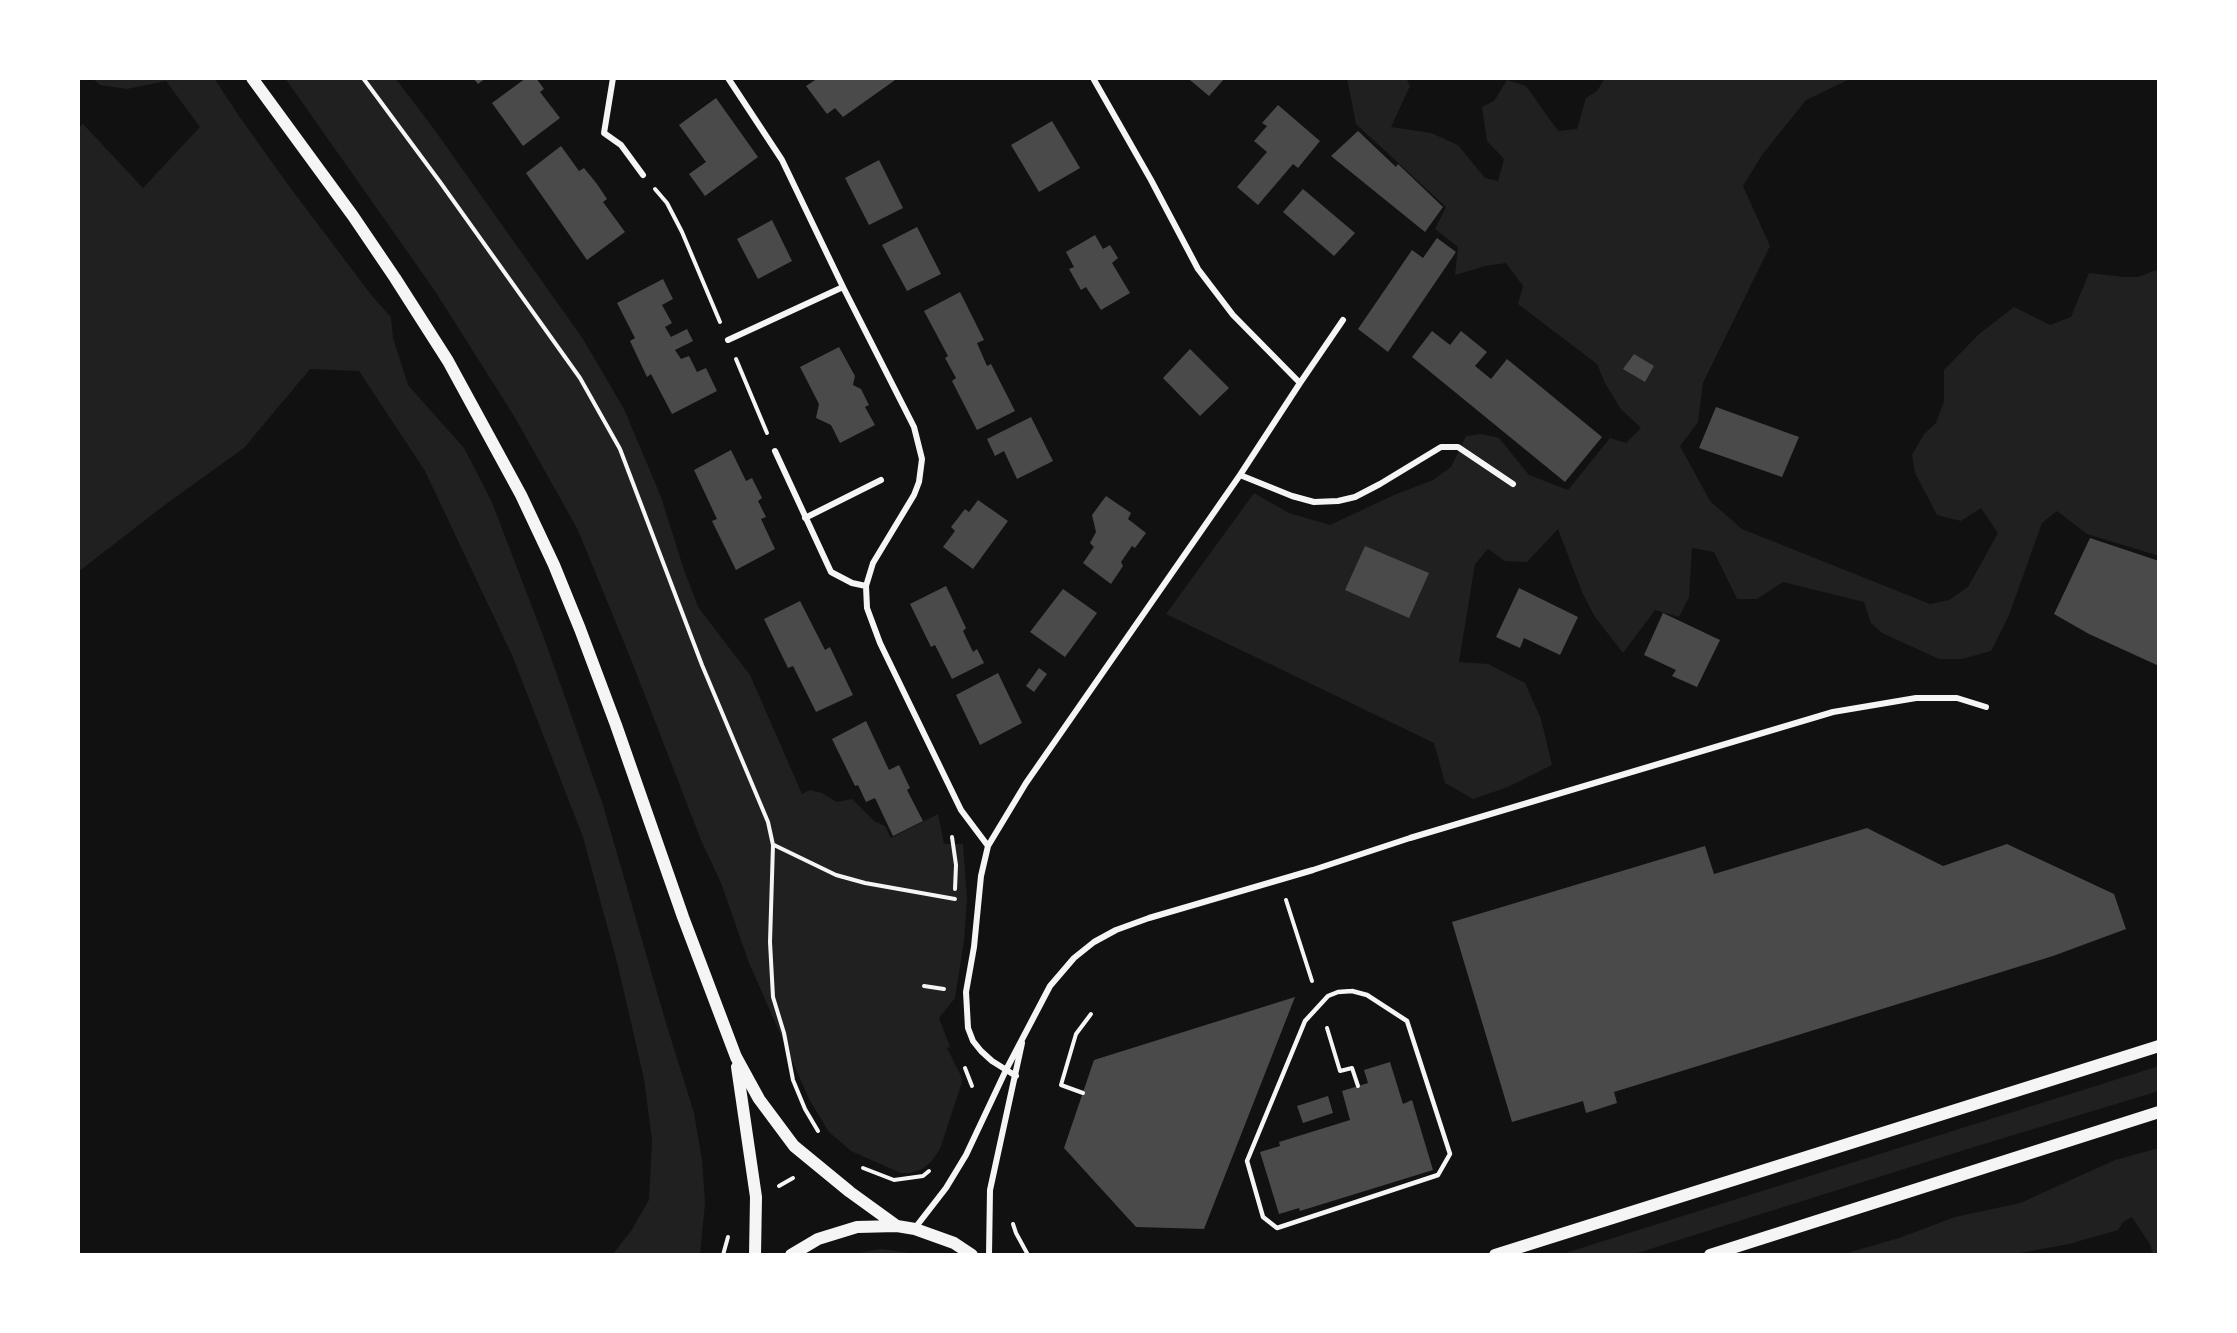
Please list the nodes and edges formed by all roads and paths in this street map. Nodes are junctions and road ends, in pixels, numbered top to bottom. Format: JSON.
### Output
{"nodes":[{"id":1,"x":252,"y":78,"type":"edge"},
{"id":2,"x":363,"y":78,"type":"edge"},
{"id":3,"x":613,"y":78,"type":"edge"},
{"id":4,"x":728,"y":78,"type":"edge"},
{"id":5,"x":1093,"y":78,"type":"edge"},
{"id":6,"x":643,"y":175,"type":"joint"},
{"id":7,"x":843,"y":287,"type":"junction"},
{"id":8,"x":1343,"y":320,"type":"dead end"},
{"id":9,"x":728,"y":340,"type":"junction"},
{"id":10,"x":1300,"y":383,"type":"junction"},
{"id":11,"x":775,"y":451,"type":"joint"},
{"id":12,"x":1240,"y":475,"type":"junction"},
{"id":13,"x":881,"y":480,"type":"dead end"},
{"id":14,"x":1513,"y":484,"type":"dead end"},
{"id":15,"x":805,"y":518,"type":"junction"},
{"id":16,"x":866,"y":586,"type":"junction"},
{"id":17,"x":1986,"y":707,"type":"dead end"},
{"id":18,"x":951,"y":833,"type":"dead end"},
{"id":19,"x":773,"y":844,"type":"junction"},
{"id":20,"x":988,"y":846,"type":"junction"},
{"id":21,"x":955,"y":899,"type":"junction"},
{"id":22,"x":954,"y":907,"type":"dead end"},
{"id":23,"x":946,"y":979,"type":"dead end"},
{"id":24,"x":945,"y":989,"type":"dead end"},
{"id":25,"x":1338,"y":992,"type":"joint"},
{"id":26,"x":1091,"y":1014,"type":"dead end"},
{"id":27,"x":1024,"y":1033,"type":"junction"},
{"id":28,"x":2159,"y":1046,"type":"edge"},
{"id":29,"x":736,"y":1057,"type":"junction"},
{"id":30,"x":963,"y":1064,"type":"dead end"},
{"id":31,"x":1006,"y":1070,"type":"junction"},
{"id":32,"x":1016,"y":1076,"type":"junction"},
{"id":33,"x":973,"y":1090,"type":"dead end"},
{"id":34,"x":1083,"y":1093,"type":"dead end"},
{"id":35,"x":2159,"y":1112,"type":"edge"},
{"id":36,"x":822,"y":1136,"type":"dead end"},
{"id":37,"x":856,"y":1164,"type":"dead end"},
{"id":38,"x":936,"y":1167,"type":"dead end"},
{"id":39,"x":897,"y":1226,"type":"junction"},
{"id":40,"x":915,"y":1229,"type":"junction"},
{"id":41,"x":755,"y":1255,"type":"edge"},
{"id":42,"x":791,"y":1255,"type":"edge"},
{"id":43,"x":972,"y":1255,"type":"edge"},
{"id":44,"x":989,"y":1255,"type":"edge"},
{"id":45,"x":1495,"y":1255,"type":"edge"},
{"id":46,"x":1710,"y":1255,"type":"edge"}],
"edges":[{"from":1,"to":29,"type":"main road"},
{"from":2,"to":19,"type":"path"},
{"from":3,"to":6,"type":"street"},
{"from":4,"to":7,"type":"street"},
{"from":5,"to":10,"type":"street"},
{"from":6,"to":9,"type":"path"},
{"from":7,"to":9,"type":"street"},
{"from":7,"to":16,"type":"street"},
{"from":8,"to":10,"type":"street"},
{"from":9,"to":11,"type":"path"},
{"from":10,"to":12,"type":"street"},
{"from":11,"to":15,"type":"street"},
{"from":12,"to":14,"type":"street"},
{"from":12,"to":20,"type":"street"},
{"from":13,"to":15,"type":"street"},
{"from":15,"to":16,"type":"street"},
{"from":16,"to":20,"type":"street"},
{"from":17,"to":27,"type":"street"},
{"from":18,"to":21,"type":"path"},
{"from":19,"to":21,"type":"path"},
{"from":19,"to":36,"type":"path"},
{"from":20,"to":31,"type":"street"},
{"from":21,"to":22,"type":"path"},
{"from":23,"to":24,"type":"path"},
{"from":25,"to":25,"type":"lane"},
{"from":26,"to":34,"type":"path"},
{"from":27,"to":31,"type":"street"},
{"from":27,"to":32,"type":"street"},
{"from":28,"to":45,"type":"main road"},
{"from":29,"to":39,"type":"main road"},
{"from":29,"to":41,"type":"main road"},
{"from":30,"to":33,"type":"path"},
{"from":31,"to":32,"type":"street"},
{"from":31,"to":40,"type":"street"},
{"from":32,"to":44,"type":"street"},
{"from":35,"to":46,"type":"main road"},
{"from":37,"to":38,"type":"path"},
{"from":39,"to":40,"type":"main road"},
{"from":39,"to":42,"type":"main road"},
{"from":40,"to":43,"type":"main road"}]}
